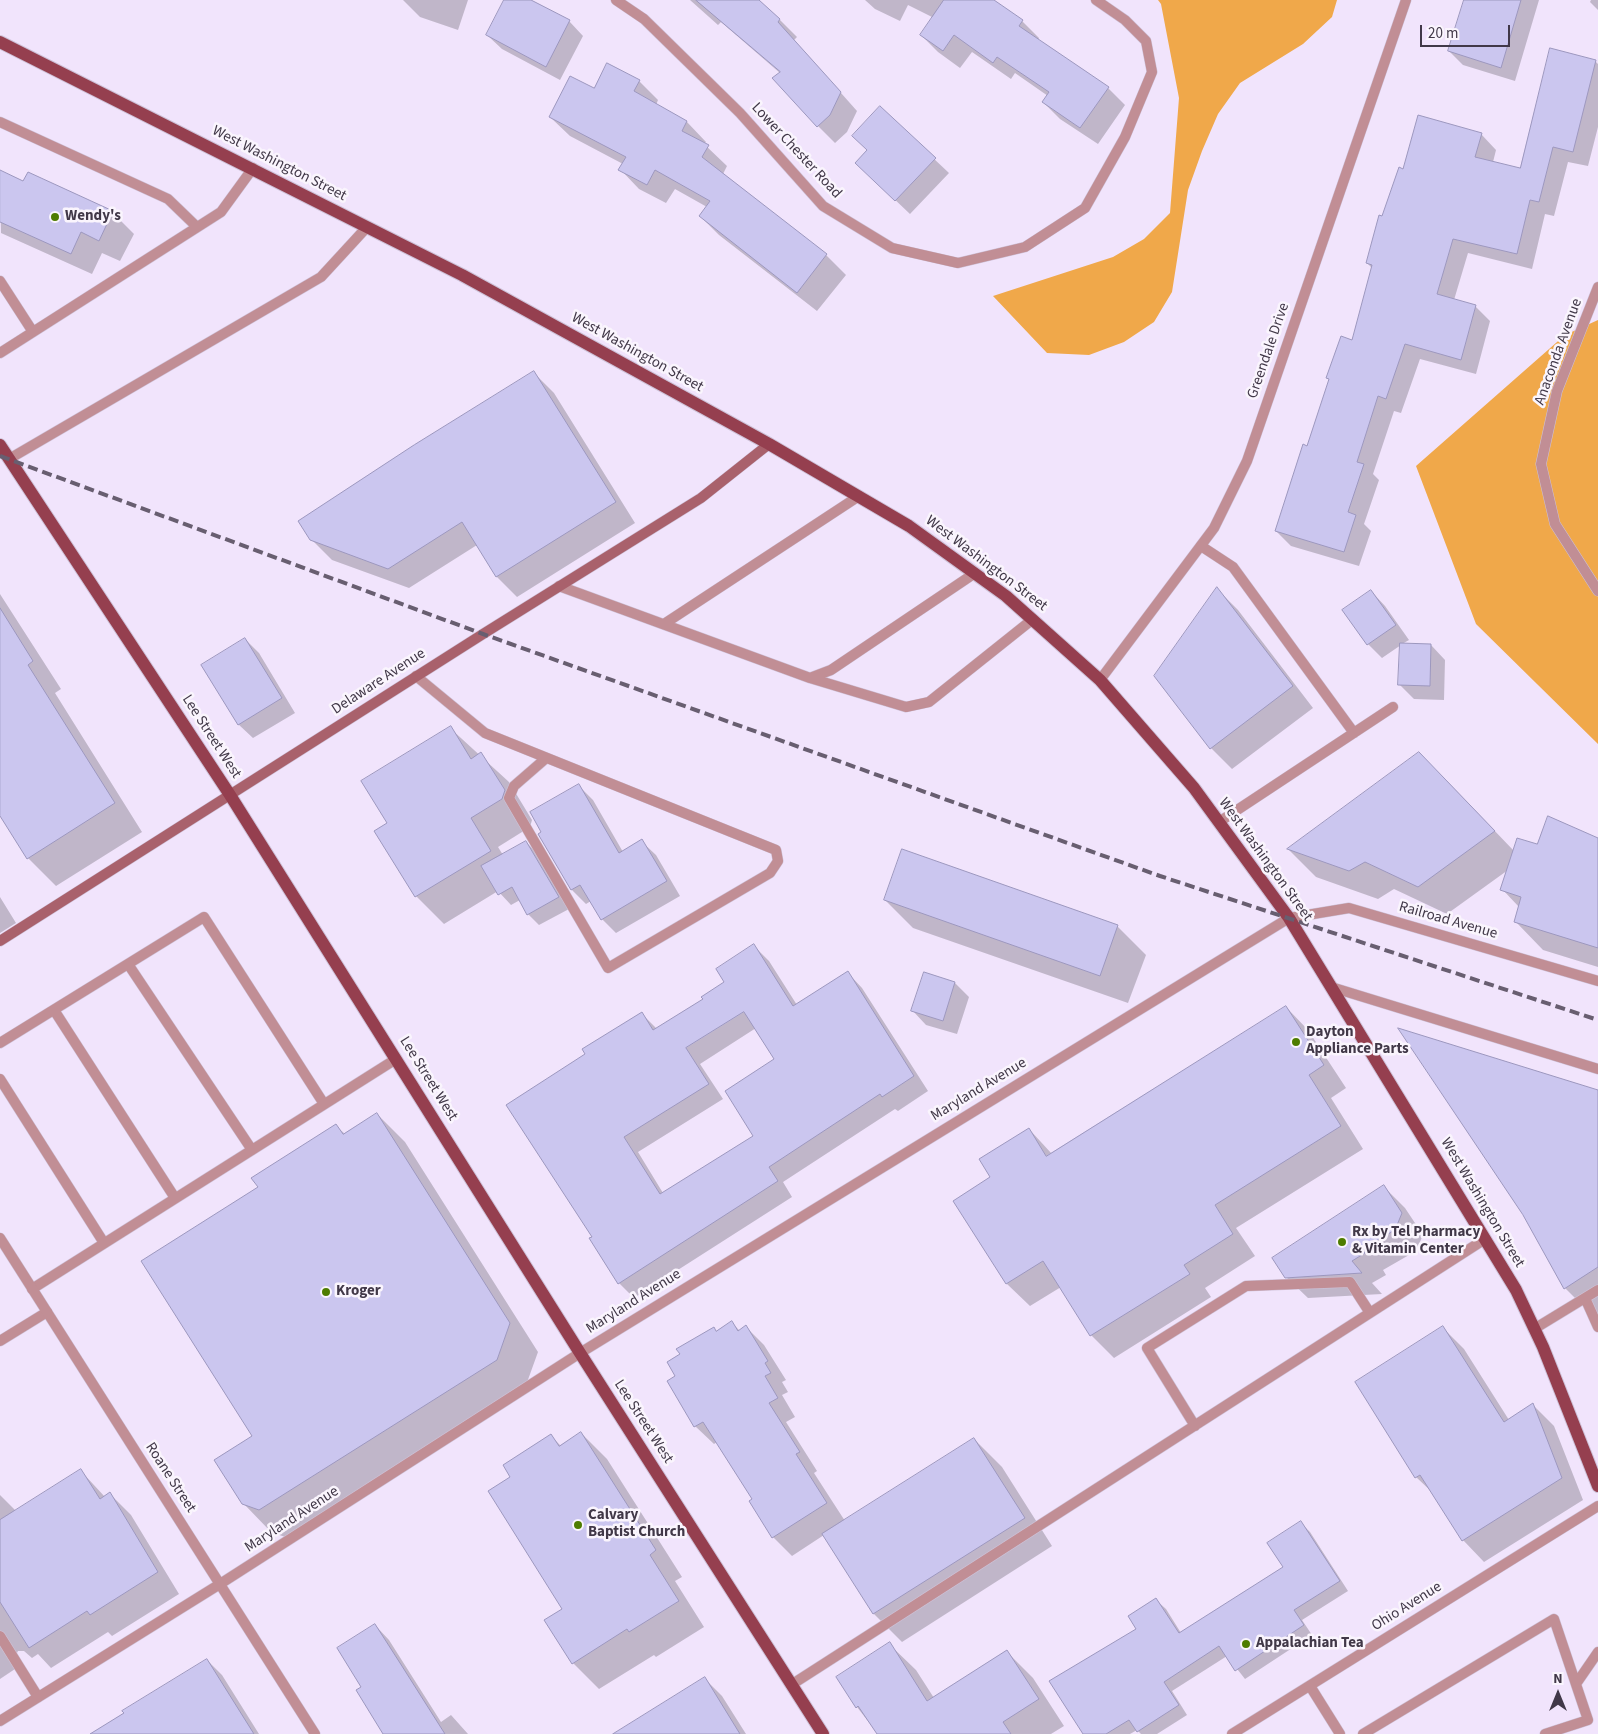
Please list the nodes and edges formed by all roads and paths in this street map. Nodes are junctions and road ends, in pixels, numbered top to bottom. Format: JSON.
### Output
{"nodes":[{"id":1,"x":616,"y":0,"type":"edge"},
{"id":2,"x":1096,"y":0,"type":"edge"},
{"id":3,"x":1406,"y":0,"type":"edge"},
{"id":4,"x":0,"y":42,"type":"edge"},
{"id":5,"x":0,"y":51,"type":"edge"},
{"id":6,"x":42,"y":64,"type":"junction"},
{"id":7,"x":0,"y":122,"type":"edge"},
{"id":8,"x":253,"y":168,"type":"junction"},
{"id":9,"x":197,"y":227,"type":"junction"},
{"id":10,"x":367,"y":227,"type":"junction"},
{"id":11,"x":0,"y":280,"type":"edge"},
{"id":12,"x":1598,"y":287,"type":"edge"},
{"id":13,"x":33,"y":332,"type":"junction"},
{"id":14,"x":0,"y":353,"type":"edge"},
{"id":15,"x":769,"y":444,"type":"junction"},
{"id":16,"x":0,"y":445,"type":"edge"},
{"id":17,"x":9,"y":459,"type":"junction"},
{"id":18,"x":859,"y":496,"type":"junction"},
{"id":19,"x":1201,"y":546,"type":"junction"},
{"id":20,"x":974,"y":573,"type":"junction"},
{"id":21,"x":559,"y":586,"type":"junction"},
{"id":22,"x":1598,"y":591,"type":"edge"},
{"id":23,"x":1033,"y":620,"type":"junction"},
{"id":24,"x":664,"y":624,"type":"junction"},
{"id":25,"x":416,"y":676,"type":"junction"},
{"id":26,"x":810,"y":678,"type":"junction"},
{"id":27,"x":1100,"y":680,"type":"junction"},
{"id":28,"x":1393,"y":707,"type":"dead end"},
{"id":29,"x":1354,"y":734,"type":"junction"},
{"id":30,"x":545,"y":759,"type":"junction"},
{"id":31,"x":230,"y":795,"type":"junction"},
{"id":32,"x":1219,"y":822,"type":"junction"},
{"id":33,"x":1289,"y":918,"type":"junction"},
{"id":34,"x":0,"y":941,"type":"edge"},
{"id":35,"x":128,"y":964,"type":"junction"},
{"id":36,"x":1598,"y":981,"type":"edge"},
{"id":37,"x":1331,"y":987,"type":"junction"},
{"id":38,"x":54,"y":1010,"type":"junction"},
{"id":39,"x":0,"y":1043,"type":"edge"},
{"id":40,"x":396,"y":1059,"type":"junction"},
{"id":41,"x":1598,"y":1069,"type":"edge"},
{"id":42,"x":0,"y":1079,"type":"edge"},
{"id":43,"x":324,"y":1104,"type":"junction"},
{"id":44,"x":252,"y":1150,"type":"junction"},
{"id":45,"x":175,"y":1198,"type":"junction"},
{"id":46,"x":1485,"y":1239,"type":"junction"},
{"id":47,"x":1,"y":1243,"type":"edge"},
{"id":48,"x":104,"y":1243,"type":"junction"},
{"id":49,"x":32,"y":1289,"type":"junction"},
{"id":50,"x":1598,"y":1290,"type":"edge"},
{"id":51,"x":1585,"y":1298,"type":"junction"},
{"id":52,"x":47,"y":1312,"type":"junction"},
{"id":53,"x":1370,"y":1313,"type":"junction"},
{"id":54,"x":1598,"y":1327,"type":"edge"},
{"id":55,"x":1534,"y":1329,"type":"junction"},
{"id":56,"x":0,"y":1342,"type":"edge"},
{"id":57,"x":580,"y":1353,"type":"junction"},
{"id":58,"x":1195,"y":1426,"type":"junction"},
{"id":59,"x":1598,"y":1486,"type":"edge"},
{"id":60,"x":1598,"y":1506,"type":"edge"},
{"id":61,"x":220,"y":1584,"type":"junction"},
{"id":62,"x":0,"y":1636,"type":"edge"},
{"id":63,"x":1598,"y":1652,"type":"edge"},
{"id":64,"x":1576,"y":1684,"type":"junction"},
{"id":65,"x":792,"y":1685,"type":"junction"},
{"id":66,"x":1310,"y":1686,"type":"junction"},
{"id":67,"x":38,"y":1697,"type":"junction"},
{"id":68,"x":0,"y":1721,"type":"edge"},
{"id":69,"x":315,"y":1734,"type":"edge"},
{"id":70,"x":823,"y":1734,"type":"edge"},
{"id":71,"x":1232,"y":1734,"type":"edge"},
{"id":72,"x":1340,"y":1734,"type":"edge"},
{"id":73,"x":1363,"y":1734,"type":"edge"},
{"id":74,"x":1545,"y":1734,"type":"edge"}],
"edges":[{"from":1,"to":2,"type":"street","name":"Lower Chester Road"},
{"from":3,"to":19,"type":"street","name":"Greendale Drive"},
{"from":4,"to":6,"type":"main road","name":"West Washington Street"},
{"from":5,"to":6,"type":"main road"},
{"from":6,"to":8,"type":"main road","name":"West Washington Street"},
{"from":7,"to":9,"type":"street"},
{"from":8,"to":9,"type":"street"},
{"from":8,"to":10,"type":"main road","name":"West Washington Street"},
{"from":9,"to":13,"type":"street"},
{"from":10,"to":15,"type":"main road","name":"West Washington Street"},
{"from":10,"to":17,"type":"street"},
{"from":11,"to":13,"type":"street"},
{"from":12,"to":22,"type":"street","name":"Anaconda Avenue"},
{"from":13,"to":14,"type":"street"},
{"from":15,"to":18,"type":"main road","name":"West Washington Street"},
{"from":15,"to":21,"type":"main road","name":"Delaware Avenue"},
{"from":16,"to":17,"type":"main road","name":"Lee Street West"},
{"from":17,"to":31,"type":"main road","name":"Lee Street West"},
{"from":18,"to":20,"type":"main road","name":"West Washington Street"},
{"from":18,"to":24,"type":"street"},
{"from":19,"to":27,"type":"street","name":"Greendale Drive"},
{"from":19,"to":29,"type":"street"},
{"from":20,"to":23,"type":"main road","name":"West Washington Street"},
{"from":20,"to":26,"type":"street"},
{"from":21,"to":24,"type":"street"},
{"from":21,"to":25,"type":"main road","name":"Delaware Avenue"},
{"from":23,"to":26,"type":"street"},
{"from":23,"to":27,"type":"main road","name":"West Washington Street"},
{"from":24,"to":26,"type":"street"},
{"from":25,"to":30,"type":"street"},
{"from":25,"to":31,"type":"main road","name":"Delaware Avenue"},
{"from":27,"to":32,"type":"main road","name":"West Washington Street"},
{"from":28,"to":29,"type":"street"},
{"from":29,"to":32,"type":"street"},
{"from":30,"to":30,"type":"street"},
{"from":31,"to":34,"type":"main road","name":"Delaware Avenue"},
{"from":31,"to":40,"type":"main road","name":"Lee Street West"},
{"from":32,"to":33,"type":"main road","name":"West Washington Street"},
{"from":33,"to":36,"type":"street","name":"Railroad Avenue"},
{"from":33,"to":37,"type":"main road","name":"West Washington Street"},
{"from":33,"to":57,"type":"street","name":"Maryland Avenue"},
{"from":35,"to":38,"type":"street"},
{"from":35,"to":43,"type":"street"},
{"from":35,"to":44,"type":"street"},
{"from":37,"to":41,"type":"street"},
{"from":37,"to":46,"type":"main road","name":"West Washington Street"},
{"from":38,"to":39,"type":"street"},
{"from":38,"to":45,"type":"street"},
{"from":40,"to":43,"type":"street"},
{"from":40,"to":57,"type":"main road","name":"Lee Street West"},
{"from":42,"to":48,"type":"street"},
{"from":43,"to":44,"type":"street"},
{"from":44,"to":45,"type":"street"},
{"from":45,"to":48,"type":"street"},
{"from":46,"to":53,"type":"street"},
{"from":46,"to":55,"type":"main road","name":"West Washington Street"},
{"from":47,"to":49,"type":"street","name":"Roane Street"},
{"from":48,"to":49,"type":"street"},
{"from":49,"to":52,"type":"street","name":"Roane Street"},
{"from":50,"to":51,"type":"street"},
{"from":51,"to":54,"type":"street"},
{"from":51,"to":55,"type":"street"},
{"from":52,"to":56,"type":"street"},
{"from":52,"to":61,"type":"street","name":"Roane Street"},
{"from":53,"to":58,"type":"street"},
{"from":53,"to":58,"type":"street"},
{"from":55,"to":59,"type":"main road","name":"West Washington Street"},
{"from":57,"to":61,"type":"street","name":"Maryland Avenue"},
{"from":57,"to":65,"type":"main road","name":"Lee Street West"},
{"from":58,"to":65,"type":"street"},
{"from":60,"to":66,"type":"street","name":"Ohio Avenue"},
{"from":61,"to":67,"type":"street","name":"Maryland Avenue"},
{"from":61,"to":69,"type":"street","name":"Roane Street"},
{"from":62,"to":67,"type":"street"},
{"from":63,"to":64,"type":"street"},
{"from":64,"to":73,"type":"street"},
{"from":64,"to":74,"type":"street"},
{"from":65,"to":70,"type":"main road","name":"Lee Street West"},
{"from":66,"to":71,"type":"street","name":"Ohio Avenue"},
{"from":66,"to":72,"type":"street"},
{"from":67,"to":68,"type":"street","name":"Maryland Avenue"}]}
